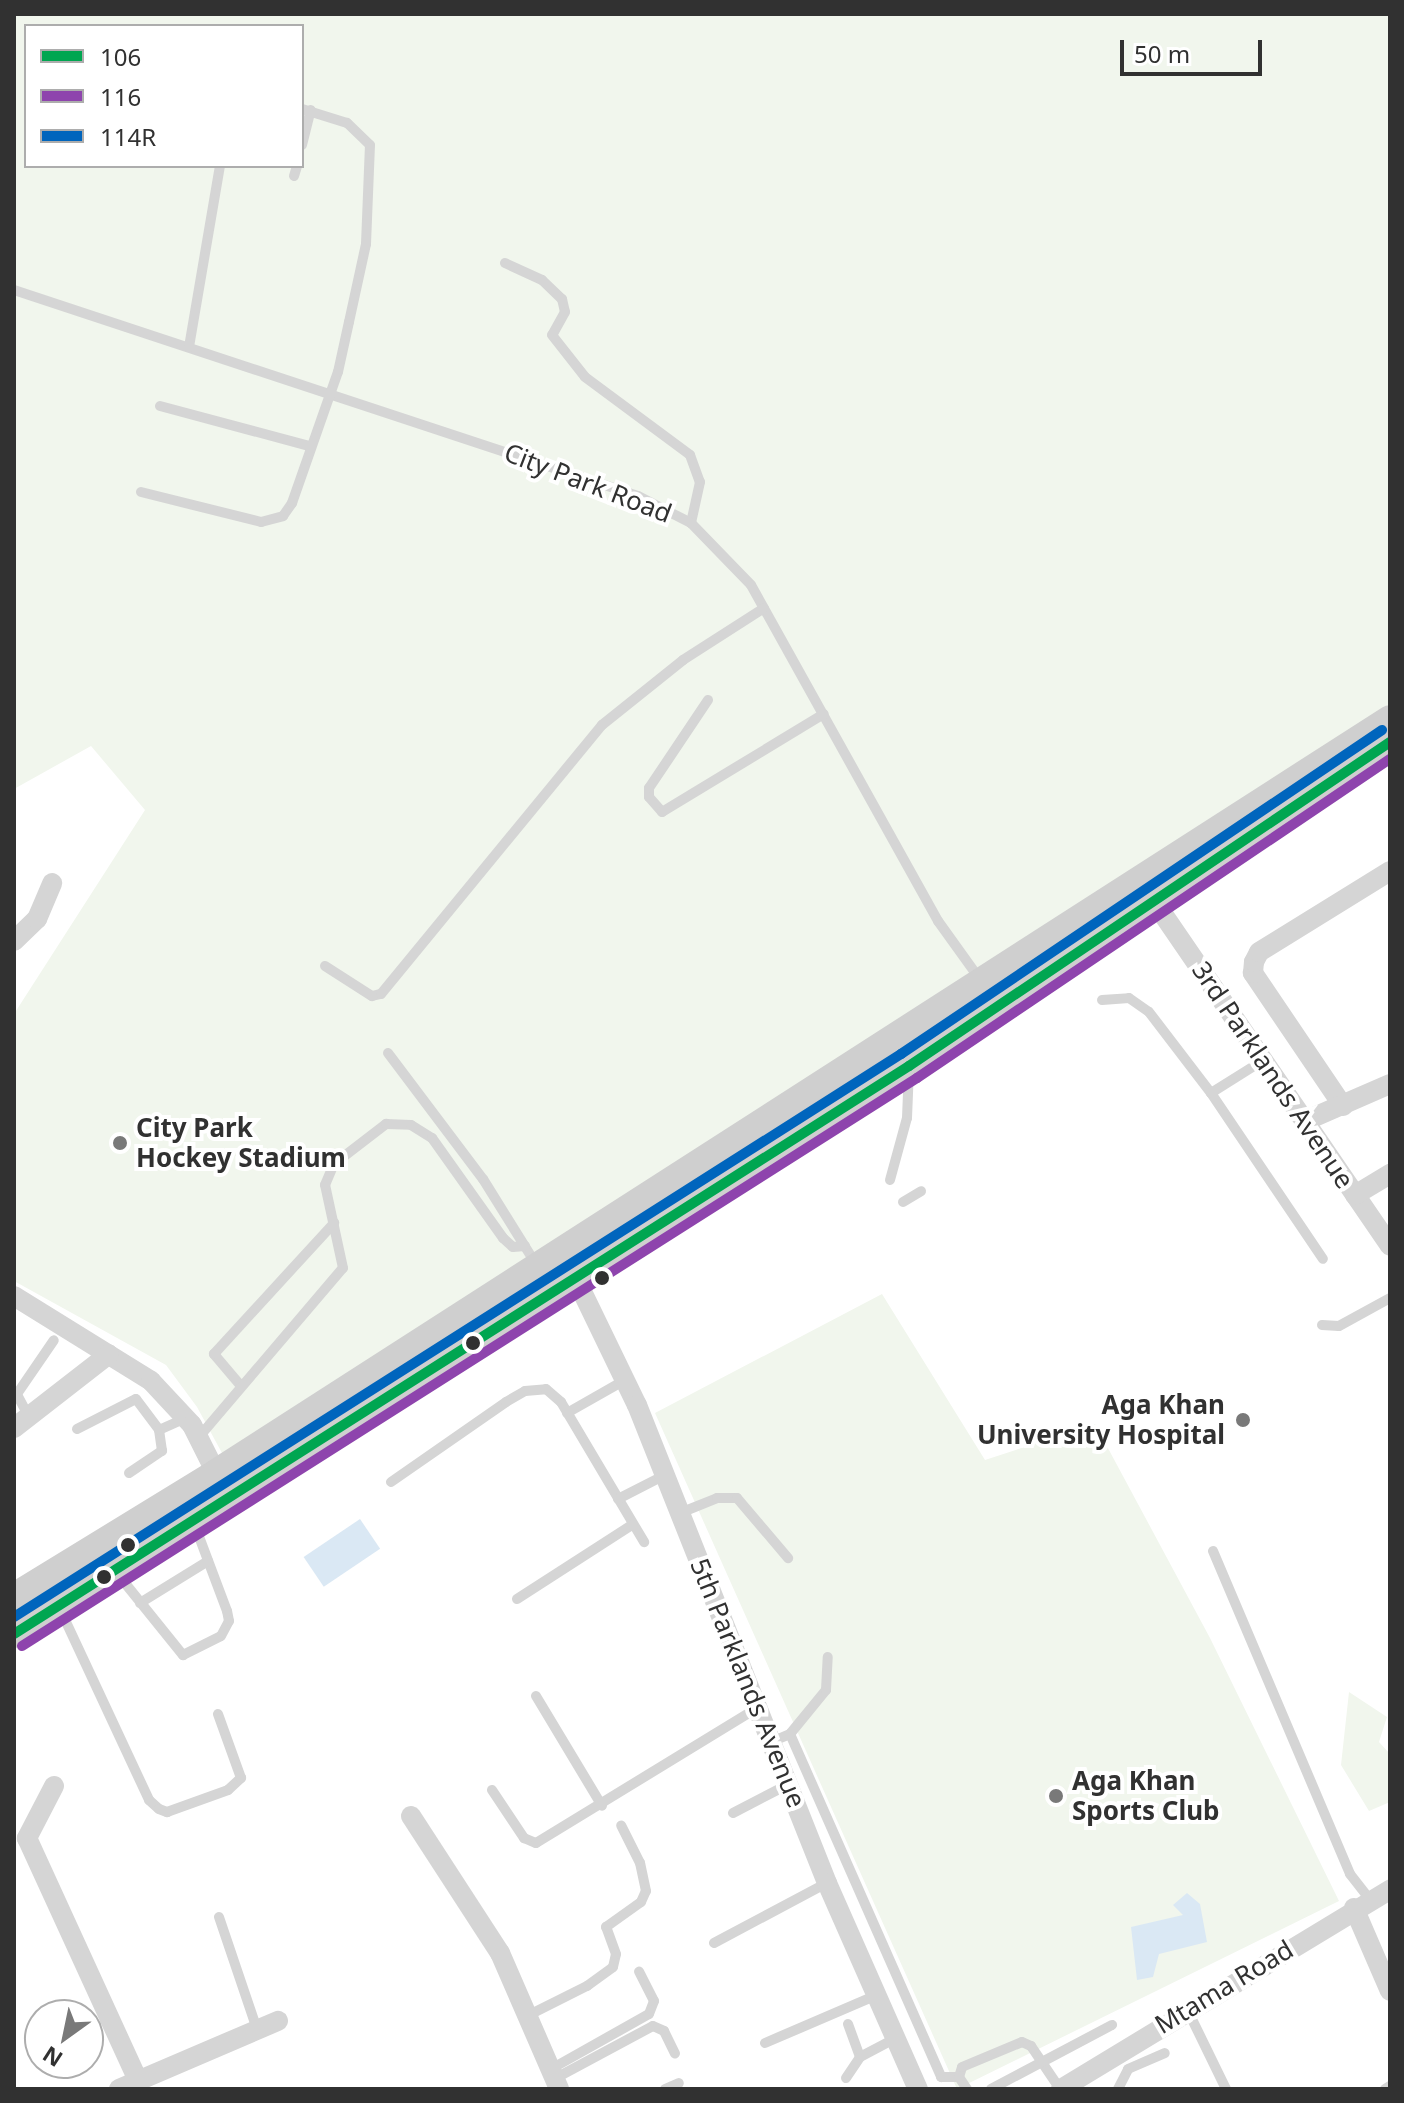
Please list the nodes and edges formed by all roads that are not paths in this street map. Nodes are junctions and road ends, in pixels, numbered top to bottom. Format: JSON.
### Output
{"nodes":[{"id":1,"x":306,"y":109,"type":"edge"},
{"id":2,"x":220,"y":168,"type":"edge"},
{"id":3,"x":505,"y":263,"type":"dead end"},
{"id":4,"x":14,"y":290,"type":"edge"},
{"id":5,"x":189,"y":347,"type":"junction"},
{"id":6,"x":330,"y":393,"type":"junction"},
{"id":7,"x":160,"y":406,"type":"dead end"},
{"id":8,"x":309,"y":446,"type":"junction"},
{"id":9,"x":141,"y":492,"type":"dead end"},
{"id":10,"x":691,"y":523,"type":"junction"},
{"id":11,"x":764,"y":608,"type":"junction"},
{"id":12,"x":708,"y":700,"type":"dead end"},
{"id":13,"x":824,"y":714,"type":"junction"},
{"id":14,"x":1390,"y":719,"type":"edge"},
{"id":15,"x":1390,"y":742,"type":"edge"},
{"id":16,"x":1390,"y":871,"type":"edge"},
{"id":17,"x":1142,"y":879,"type":"junction"},
{"id":18,"x":52,"y":883,"type":"dead end"},
{"id":19,"x":1156,"y":904,"type":"junction"},
{"id":20,"x":14,"y":941,"type":"edge"},
{"id":21,"x":325,"y":966,"type":"dead end"},
{"id":22,"x":980,"y":980,"type":"junction"},
{"id":23,"x":1102,"y":1000,"type":"dead end"},
{"id":24,"x":388,"y":1053,"type":"dead end"},
{"id":25,"x":1262,"y":1061,"type":"junction"},
{"id":26,"x":909,"y":1066,"type":"junction"},
{"id":27,"x":1390,"y":1084,"type":"edge"},
{"id":28,"x":1211,"y":1093,"type":"junction"},
{"id":29,"x":1343,"y":1106,"type":"junction"},
{"id":30,"x":1305,"y":1121,"type":"junction"},
{"id":31,"x":1390,"y":1174,"type":"edge"},
{"id":32,"x":890,"y":1180,"type":"dead end"},
{"id":33,"x":921,"y":1191,"type":"dead end"},
{"id":34,"x":1355,"y":1195,"type":"junction"},
{"id":35,"x":903,"y":1202,"type":"dead end"},
{"id":36,"x":334,"y":1223,"type":"junction"},
{"id":37,"x":1390,"y":1246,"type":"edge"},
{"id":38,"x":530,"y":1255,"type":"junction"},
{"id":39,"x":1323,"y":1259,"type":"dead end"},
{"id":40,"x":575,"y":1277,"type":"junction"},
{"id":41,"x":14,"y":1296,"type":"edge"},
{"id":42,"x":1390,"y":1298,"type":"edge"},
{"id":43,"x":1322,"y":1325,"type":"dead end"},
{"id":44,"x":54,"y":1340,"type":"dead end"},
{"id":45,"x":109,"y":1354,"type":"junction"},
{"id":46,"x":625,"y":1380,"type":"junction"},
{"id":47,"x":241,"y":1386,"type":"junction"},
{"id":48,"x":567,"y":1413,"type":"junction"},
{"id":49,"x":186,"y":1418,"type":"junction"},
{"id":50,"x":22,"y":1423,"type":"edge"},
{"id":51,"x":77,"y":1429,"type":"dead end"},
{"id":52,"x":159,"y":1430,"type":"junction"},
{"id":53,"x":199,"y":1437,"type":"junction"},
{"id":54,"x":129,"y":1473,"type":"dead end"},
{"id":55,"x":216,"y":1473,"type":"junction"},
{"id":56,"x":665,"y":1475,"type":"junction"},
{"id":57,"x":391,"y":1482,"type":"dead end"},
{"id":58,"x":618,"y":1499,"type":"junction"},
{"id":59,"x":680,"y":1513,"type":"junction"},
{"id":60,"x":194,"y":1523,"type":"junction"},
{"id":61,"x":632,"y":1525,"type":"junction"},
{"id":62,"x":644,"y":1542,"type":"dead end"},
{"id":63,"x":1213,"y":1551,"type":"dead end"},
{"id":64,"x":788,"y":1558,"type":"dead end"},
{"id":65,"x":208,"y":1561,"type":"junction"},
{"id":66,"x":116,"y":1572,"type":"junction"},
{"id":67,"x":14,"y":1597,"type":"edge"},
{"id":68,"x":517,"y":1599,"type":"dead end"},
{"id":69,"x":140,"y":1603,"type":"junction"},
{"id":70,"x":60,"y":1609,"type":"junction"},
{"id":71,"x":14,"y":1634,"type":"edge"},
{"id":72,"x":828,"y":1657,"type":"dead end"},
{"id":73,"x":536,"y":1696,"type":"dead end"},
{"id":74,"x":757,"y":1708,"type":"junction"},
{"id":75,"x":218,"y":1714,"type":"dead end"},
{"id":76,"x":781,"y":1738,"type":"junction"},
{"id":77,"x":789,"y":1784,"type":"junction"},
{"id":78,"x":54,"y":1786,"type":"dead end"},
{"id":79,"x":492,"y":1790,"type":"dead end"},
{"id":80,"x":602,"y":1806,"type":"junction"},
{"id":81,"x":733,"y":1813,"type":"dead end"},
{"id":82,"x":411,"y":1816,"type":"dead end"},
{"id":83,"x":621,"y":1825,"type":"dead end"},
{"id":84,"x":21,"y":1840,"type":"edge"},
{"id":85,"x":827,"y":1883,"type":"junction"},
{"id":86,"x":1390,"y":1890,"type":"edge"},
{"id":87,"x":1362,"y":1904,"type":"junction"},
{"id":88,"x":219,"y":1917,"type":"dead end"},
{"id":89,"x":714,"y":1943,"type":"dead end"},
{"id":90,"x":639,"y":1972,"type":"dead end"},
{"id":91,"x":1388,"y":1980,"type":"edge"},
{"id":92,"x":879,"y":1994,"type":"junction"},
{"id":93,"x":1187,"y":2009,"type":"junction"},
{"id":94,"x":529,"y":2015,"type":"junction"},
{"id":95,"x":278,"y":2021,"type":"dead end"},
{"id":96,"x":848,"y":2024,"type":"dead end"},
{"id":97,"x":1112,"y":2025,"type":"dead end"},
{"id":98,"x":257,"y":2029,"type":"junction"},
{"id":99,"x":896,"y":2038,"type":"junction"},
{"id":100,"x":765,"y":2043,"type":"dead end"},
{"id":101,"x":1165,"y":2053,"type":"dead end"},
{"id":102,"x":675,"y":2054,"type":"dead end"},
{"id":103,"x":860,"y":2057,"type":"junction"},
{"id":104,"x":1042,"y":2063,"type":"junction"},
{"id":105,"x":959,"y":2077,"type":"junction"},
{"id":106,"x":846,"y":2078,"type":"dead end"},
{"id":107,"x":555,"y":2079,"type":"edge"},
{"id":108,"x":1085,"y":2082,"type":"edge"},
{"id":109,"x":679,"y":2083,"type":"dead end"},
{"id":110,"x":128,"y":2085,"type":"edge"},
{"id":111,"x":665,"y":2089,"type":"edge"},
{"id":112,"x":918,"y":2089,"type":"edge"},
{"id":113,"x":967,"y":2089,"type":"edge"},
{"id":114,"x":991,"y":2089,"type":"edge"},
{"id":115,"x":1060,"y":2089,"type":"edge"},
{"id":116,"x":1118,"y":2089,"type":"edge"},
{"id":117,"x":1226,"y":2089,"type":"edge"}],
"edges":[{"from":1,"to":6,"type":"lane"},
{"from":2,"to":5,"type":"lane"},
{"from":3,"to":10,"type":"lane"},
{"from":4,"to":5,"type":"lane","name":"City Park Road"},
{"from":5,"to":6,"type":"lane","name":"City Park Road"},
{"from":6,"to":8,"type":"lane"},
{"from":6,"to":10,"type":"lane","name":"City Park Road"},
{"from":7,"to":8,"type":"lane"},
{"from":8,"to":9,"type":"lane"},
{"from":10,"to":11,"type":"lane","name":"City Park Road"},
{"from":11,"to":13,"type":"lane","name":"City Park Road"},
{"from":11,"to":21,"type":"lane"},
{"from":12,"to":13,"type":"lane"},
{"from":13,"to":22,"type":"lane","name":"City Park Road"},
{"from":14,"to":17,"type":"main road"},
{"from":15,"to":19,"type":"main road"},
{"from":16,"to":29,"type":"street"},
{"from":17,"to":19,"type":"main road"},
{"from":17,"to":22,"type":"main road"},
{"from":18,"to":20,"type":"street"},
{"from":19,"to":25,"type":"street","name":"3rd Parklands Avenue"},
{"from":19,"to":26,"type":"main road"},
{"from":22,"to":38,"type":"main road"},
{"from":23,"to":28,"type":"lane"},
{"from":24,"to":38,"type":"lane"},
{"from":25,"to":28,"type":"lane"},
{"from":25,"to":30,"type":"street","name":"3rd Parklands Avenue"},
{"from":26,"to":32,"type":"lane"},
{"from":26,"to":40,"type":"main road"},
{"from":27,"to":29,"type":"street"},
{"from":28,"to":39,"type":"lane"},
{"from":29,"to":30,"type":"street"},
{"from":30,"to":34,"type":"street","name":"3rd Parklands Avenue"},
{"from":31,"to":34,"type":"street"},
{"from":33,"to":35,"type":"lane"},
{"from":34,"to":37,"type":"street","name":"3rd Parklands Avenue"},
{"from":36,"to":38,"type":"lane"},
{"from":36,"to":47,"type":"lane"},
{"from":36,"to":47,"type":"lane"},
{"from":38,"to":55,"type":"main road"},
{"from":40,"to":46,"type":"street","name":"5th Parklands Avenue"},
{"from":40,"to":60,"type":"main road"},
{"from":41,"to":45,"type":"street"},
{"from":42,"to":43,"type":"lane"},
{"from":44,"to":50,"type":"lane"},
{"from":45,"to":49,"type":"street"},
{"from":45,"to":50,"type":"street"},
{"from":46,"to":48,"type":"lane"},
{"from":46,"to":56,"type":"street","name":"5th Parklands Avenue"},
{"from":47,"to":53,"type":"lane"},
{"from":48,"to":57,"type":"lane"},
{"from":48,"to":58,"type":"lane"},
{"from":49,"to":52,"type":"lane"},
{"from":49,"to":53,"type":"street"},
{"from":51,"to":52,"type":"lane"},
{"from":52,"to":54,"type":"lane"},
{"from":53,"to":55,"type":"street"},
{"from":55,"to":67,"type":"main road"},
{"from":56,"to":58,"type":"lane"},
{"from":56,"to":59,"type":"street","name":"5th Parklands Avenue"},
{"from":58,"to":61,"type":"lane"},
{"from":59,"to":64,"type":"lane"},
{"from":59,"to":74,"type":"street","name":"5th Parklands Avenue"},
{"from":60,"to":65,"type":"lane"},
{"from":60,"to":66,"type":"main road"},
{"from":61,"to":62,"type":"lane"},
{"from":61,"to":68,"type":"lane"},
{"from":63,"to":87,"type":"lane"},
{"from":65,"to":69,"type":"lane"},
{"from":65,"to":69,"type":"lane"},
{"from":66,"to":69,"type":"lane"},
{"from":66,"to":70,"type":"main road"},
{"from":70,"to":71,"type":"main road"},
{"from":70,"to":75,"type":"lane"},
{"from":72,"to":76,"type":"lane"},
{"from":73,"to":80,"type":"lane"},
{"from":74,"to":76,"type":"street","name":"5th Parklands Avenue"},
{"from":74,"to":80,"type":"lane"},
{"from":76,"to":77,"type":"street","name":"5th Parklands Avenue"},
{"from":76,"to":105,"type":"lane"},
{"from":77,"to":81,"type":"lane"},
{"from":77,"to":85,"type":"street","name":"5th Parklands Avenue"},
{"from":78,"to":84,"type":"street"},
{"from":79,"to":80,"type":"lane"},
{"from":82,"to":94,"type":"street"},
{"from":83,"to":94,"type":"lane"},
{"from":84,"to":110,"type":"street"},
{"from":85,"to":89,"type":"lane"},
{"from":85,"to":92,"type":"street","name":"5th Parklands Avenue"},
{"from":86,"to":87,"type":"street","name":"Mtama Road"},
{"from":87,"to":91,"type":"street"},
{"from":87,"to":93,"type":"street","name":"Mtama Road"},
{"from":88,"to":98,"type":"lane"},
{"from":90,"to":107,"type":"lane"},
{"from":92,"to":99,"type":"street","name":"5th Parklands Avenue"},
{"from":92,"to":100,"type":"lane"},
{"from":93,"to":108,"type":"street","name":"Mtama Road"},
{"from":93,"to":117,"type":"lane"},
{"from":94,"to":107,"type":"street"},
{"from":95,"to":98,"type":"street"},
{"from":96,"to":103,"type":"lane"},
{"from":97,"to":104,"type":"lane"},
{"from":98,"to":110,"type":"street"},
{"from":99,"to":103,"type":"lane"},
{"from":99,"to":112,"type":"street","name":"5th Parklands Avenue"},
{"from":101,"to":116,"type":"lane"},
{"from":102,"to":107,"type":"lane"},
{"from":103,"to":106,"type":"lane"},
{"from":104,"to":105,"type":"lane"},
{"from":104,"to":114,"type":"lane"},
{"from":104,"to":115,"type":"lane"},
{"from":105,"to":113,"type":"lane"},
{"from":108,"to":115,"type":"street","name":"Mtama Road"},
{"from":109,"to":111,"type":"lane"}]}
